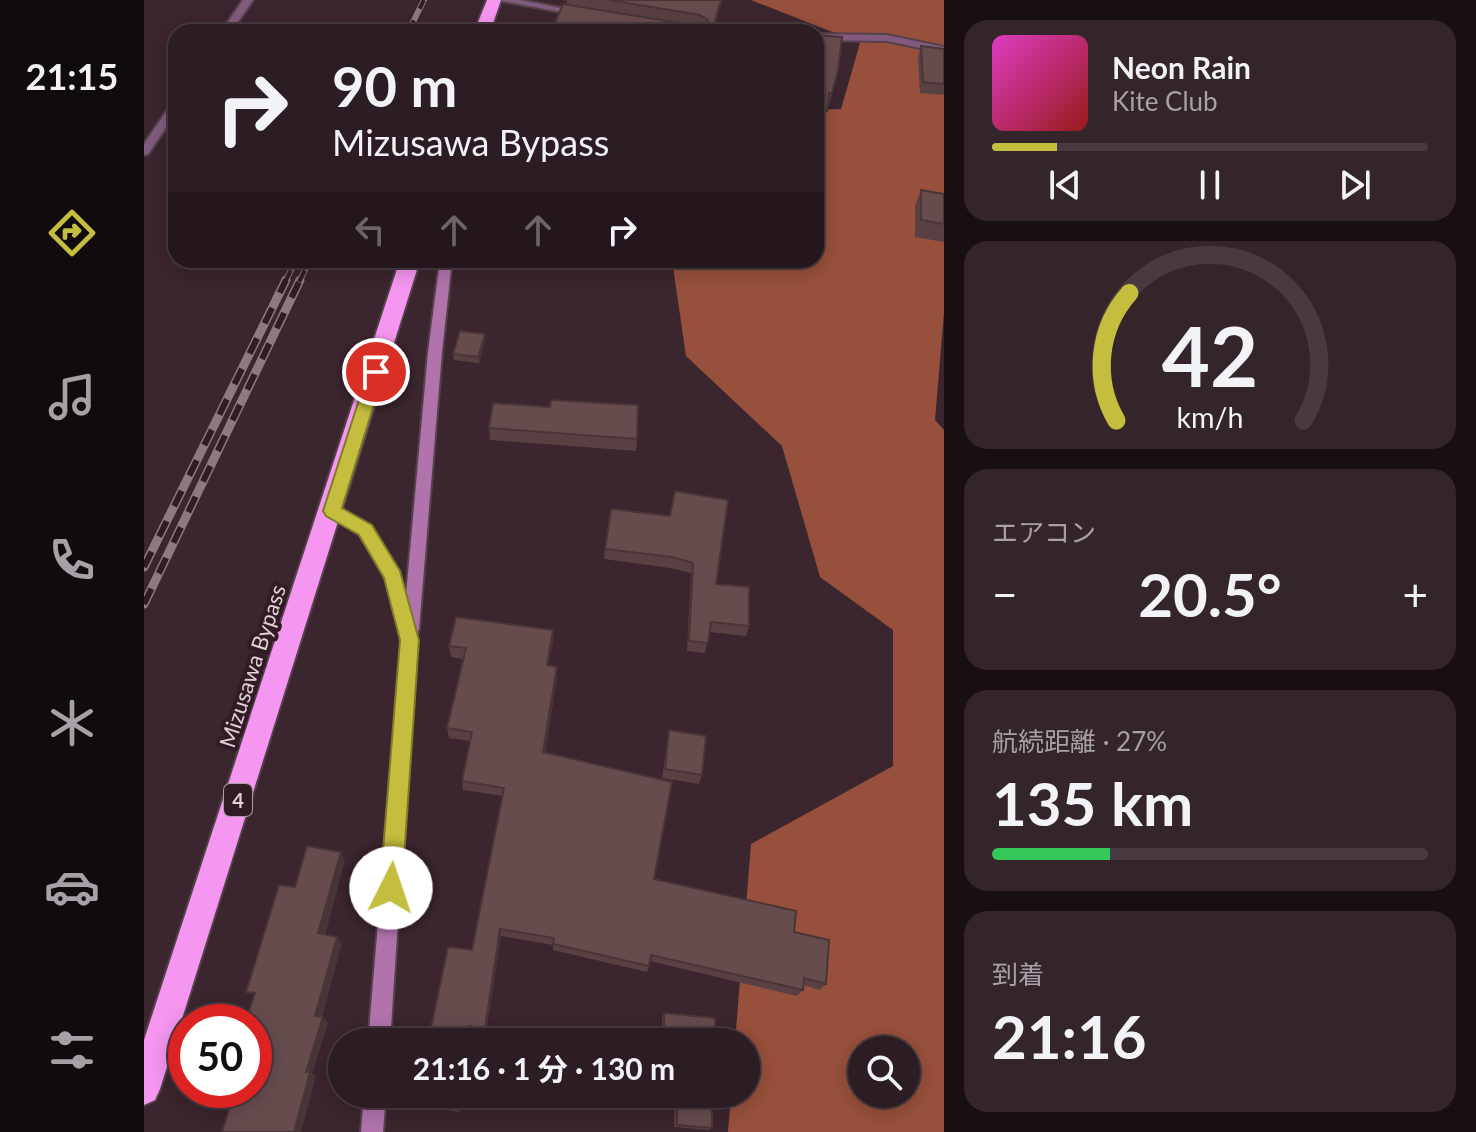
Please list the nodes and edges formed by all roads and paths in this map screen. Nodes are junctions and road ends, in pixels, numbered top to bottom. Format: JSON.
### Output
{"nodes":[{"id":1,"x":248,"y":0,"type":"edge"},
{"id":2,"x":494,"y":0,"type":"edge"},
{"id":3,"x":502,"y":0,"type":"edge"},
{"id":4,"x":592,"y":15,"type":"edge"},
{"id":5,"x":232,"y":24,"type":"edge"},
{"id":6,"x":485,"y":24,"type":"edge"},
{"id":7,"x":824,"y":37,"type":"edge"},
{"id":8,"x":944,"y":50,"type":"edge"},
{"id":9,"x":168,"y":117,"type":"edge"},
{"id":10,"x":144,"y":152,"type":"edge"},
{"id":11,"x":408,"y":268,"type":"edge"},
{"id":12,"x":445,"y":268,"type":"edge"},
{"id":13,"x":332,"y":511,"type":"junction"},
{"id":14,"x":410,"y":640,"type":"junction"},
{"id":15,"x":380,"y":1028,"type":"edge"},
{"id":16,"x":144,"y":1089,"type":"edge"},
{"id":17,"x":374,"y":1108,"type":"edge"},
{"id":18,"x":372,"y":1132,"type":"edge"}],
"edges":[{"from":1,"to":5,"type":"street"},
{"from":2,"to":6,"type":"highway"},
{"from":3,"to":4,"type":"street"},
{"from":7,"to":8,"type":"street"},
{"from":9,"to":10,"type":"street"},
{"from":11,"to":13,"type":"highway","name":"Mizusawa Bypass","number":"4"},
{"from":12,"to":14,"type":"main road"},
{"from":13,"to":14,"type":"main road"},
{"from":13,"to":16,"type":"highway","name":"Mizusawa Bypass","number":"4"},
{"from":14,"to":15,"type":"main road"},
{"from":17,"to":18,"type":"main road"}]}
